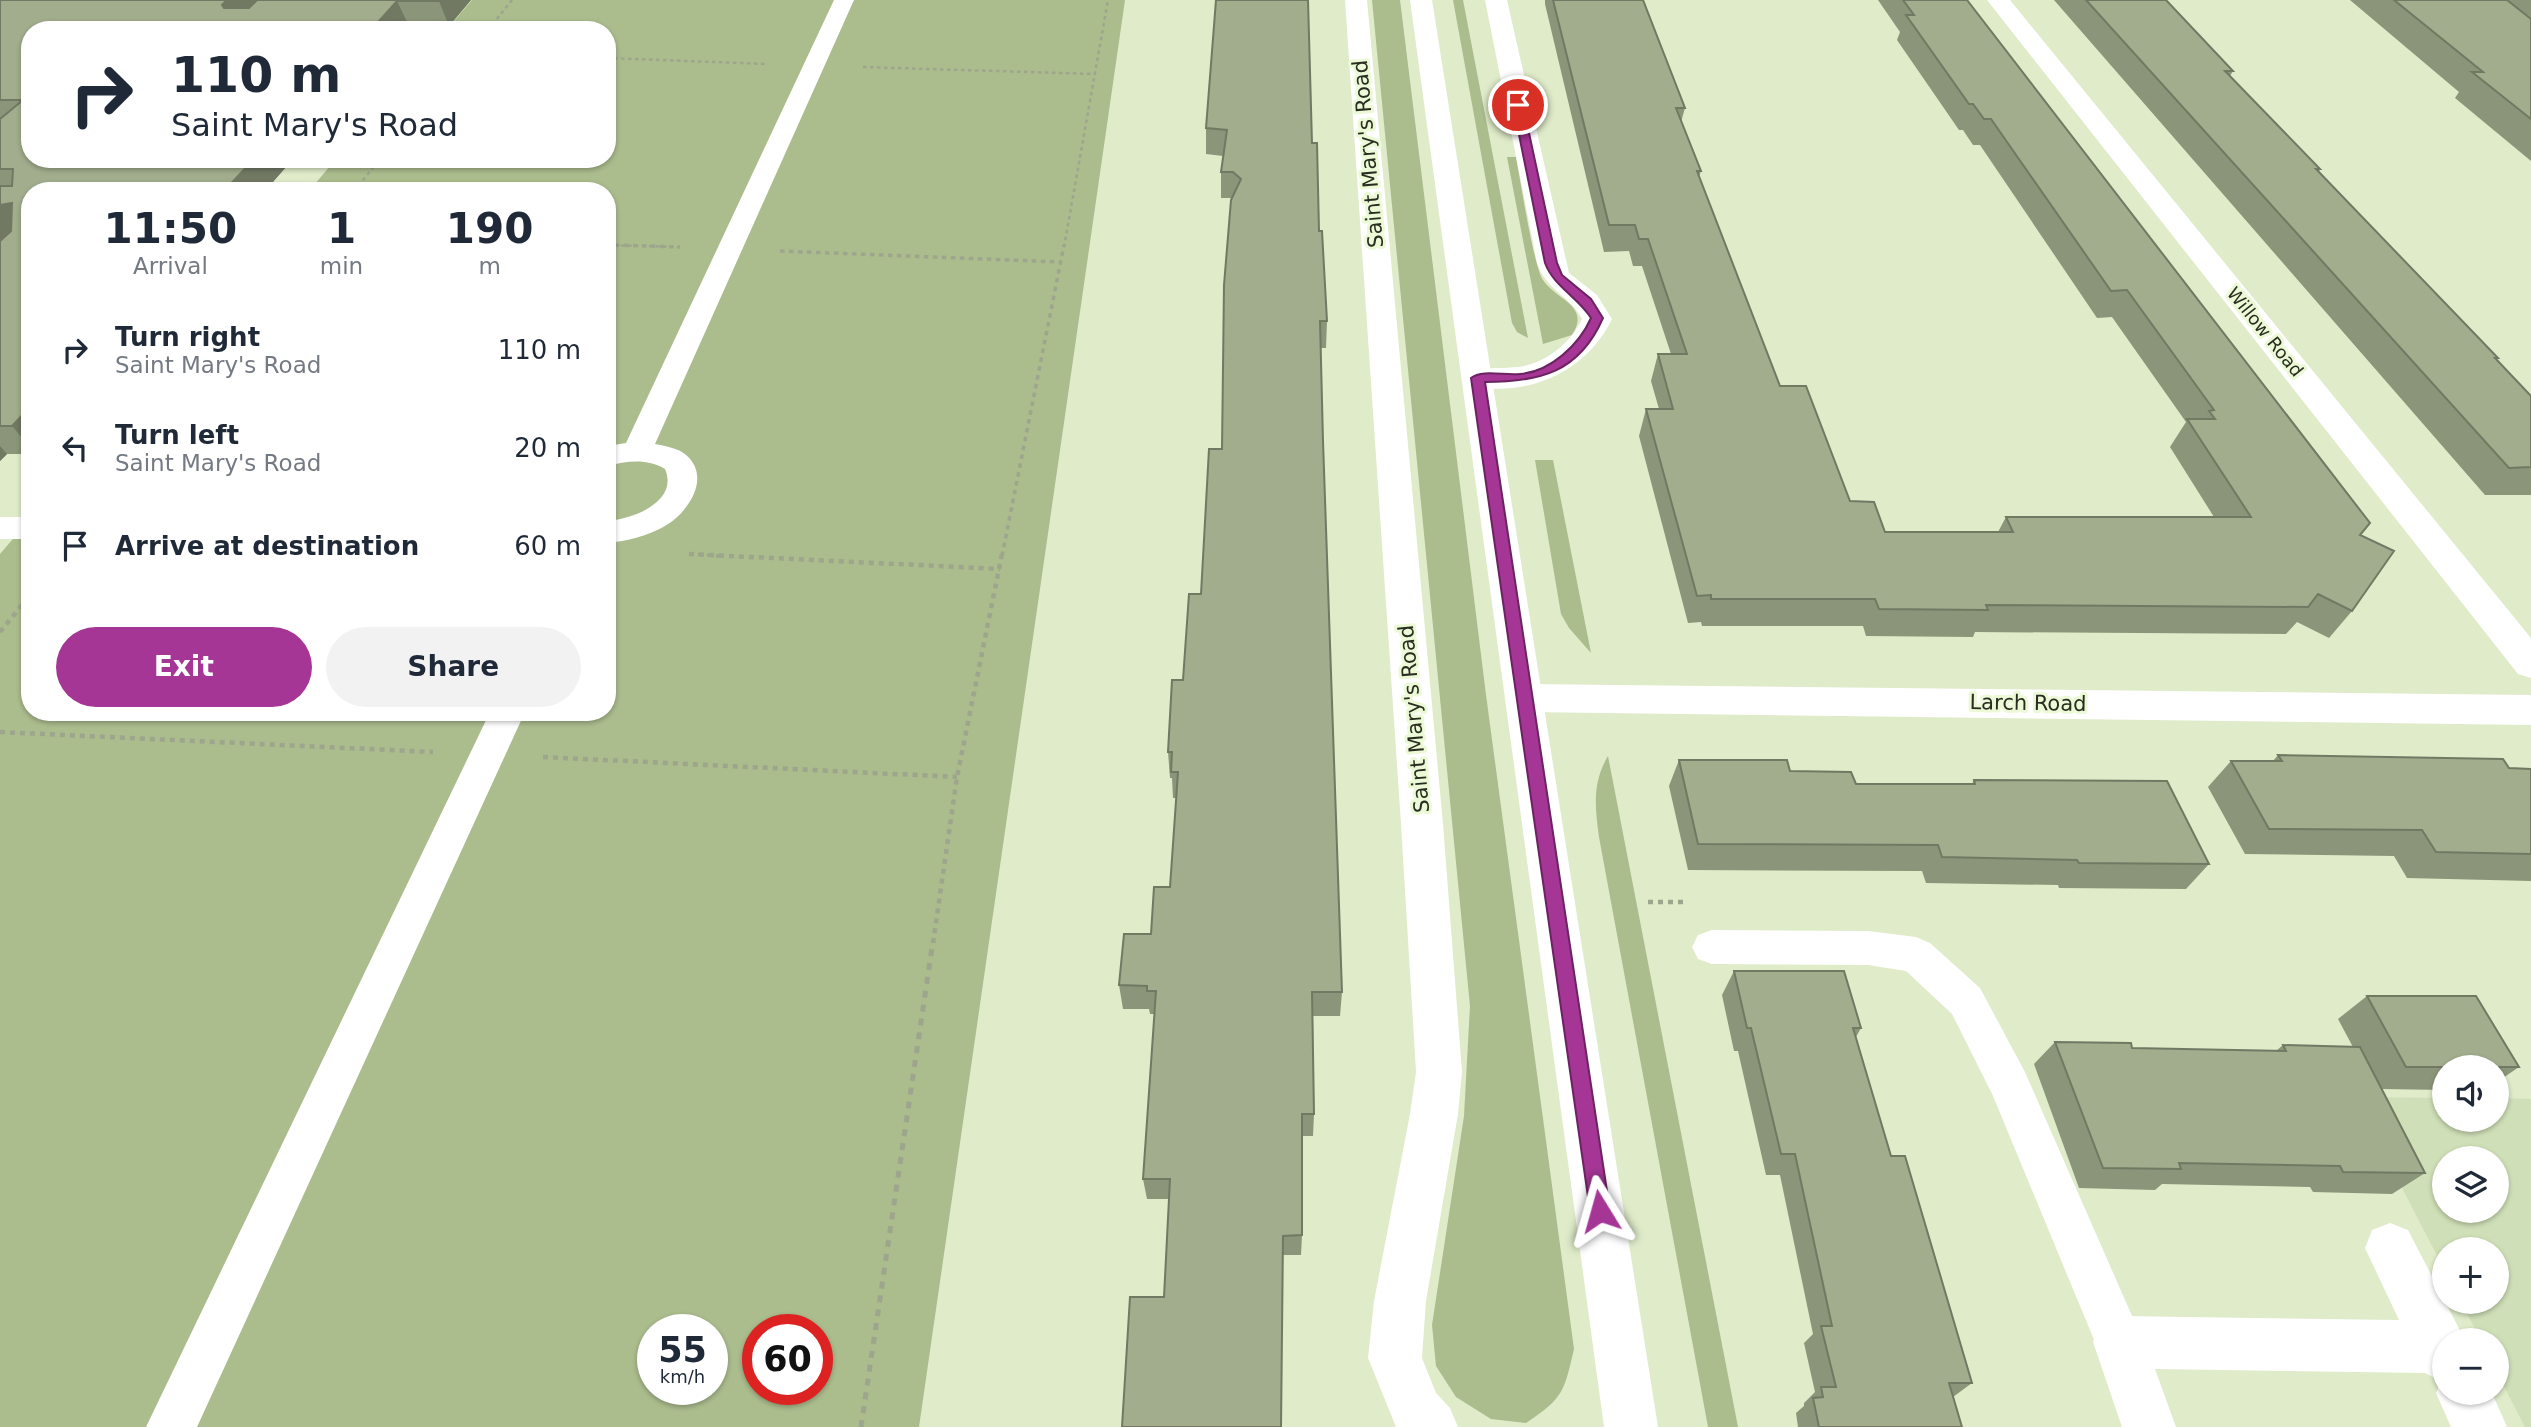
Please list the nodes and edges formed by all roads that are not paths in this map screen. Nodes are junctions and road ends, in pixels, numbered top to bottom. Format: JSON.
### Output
{"nodes":[{"id":1,"x":844,"y":0,"type":"edge"},
{"id":2,"x":1356,"y":0,"type":"edge"},
{"id":3,"x":1421,"y":0,"type":"edge"},
{"id":4,"x":1496,"y":0,"type":"edge"},
{"id":5,"x":1998,"y":0,"type":"edge"},
{"id":6,"x":1478,"y":378,"type":"junction"},
{"id":7,"x":637,"y":451,"type":"junction"},
{"id":8,"x":616,"y":454,"type":"edge"},
{"id":9,"x":0,"y":528,"type":"edge"},
{"id":10,"x":21,"y":528,"type":"edge"},
{"id":11,"x":616,"y":530,"type":"edge"},
{"id":12,"x":2531,"y":664,"type":"edge"},
{"id":13,"x":1525,"y":698,"type":"junction"},
{"id":14,"x":2531,"y":709,"type":"edge"},
{"id":15,"x":504,"y":721,"type":"edge"},
{"id":16,"x":1712,"y":947,"type":"dead end"},
{"id":17,"x":2390,"y":1248,"type":"dead end"},
{"id":18,"x":2432,"y":1331,"type":"edge"},
{"id":19,"x":2119,"y":1342,"type":"junction"},
{"id":20,"x":2432,"y":1364,"type":"edge"},
{"id":21,"x":2469,"y":1405,"type":"edge"},
{"id":22,"x":171,"y":1427,"type":"edge"},
{"id":23,"x":1431,"y":1427,"type":"edge"},
{"id":24,"x":1632,"y":1427,"type":"edge"},
{"id":25,"x":2149,"y":1427,"type":"edge"},
{"id":26,"x":2480,"y":1427,"type":"edge"}],
"edges":[{"from":1,"to":7,"type":"lane"},
{"from":2,"to":23,"type":"street","name":"Saint Mary's Road"},
{"from":3,"to":6,"type":"street"},
{"from":4,"to":6,"type":"street"},
{"from":5,"to":12,"type":"street","name":"Willow Road"},
{"from":6,"to":13,"type":"street"},
{"from":7,"to":8,"type":"lane"},
{"from":7,"to":11,"type":"lane"},
{"from":9,"to":10,"type":"lane"},
{"from":13,"to":14,"type":"street","name":"Larch Road"},
{"from":13,"to":24,"type":"street"},
{"from":15,"to":22,"type":"lane"},
{"from":16,"to":19,"type":"lane"},
{"from":17,"to":18,"type":"street"},
{"from":19,"to":20,"type":"street"},
{"from":19,"to":25,"type":"street"},
{"from":21,"to":26,"type":"street"}]}
